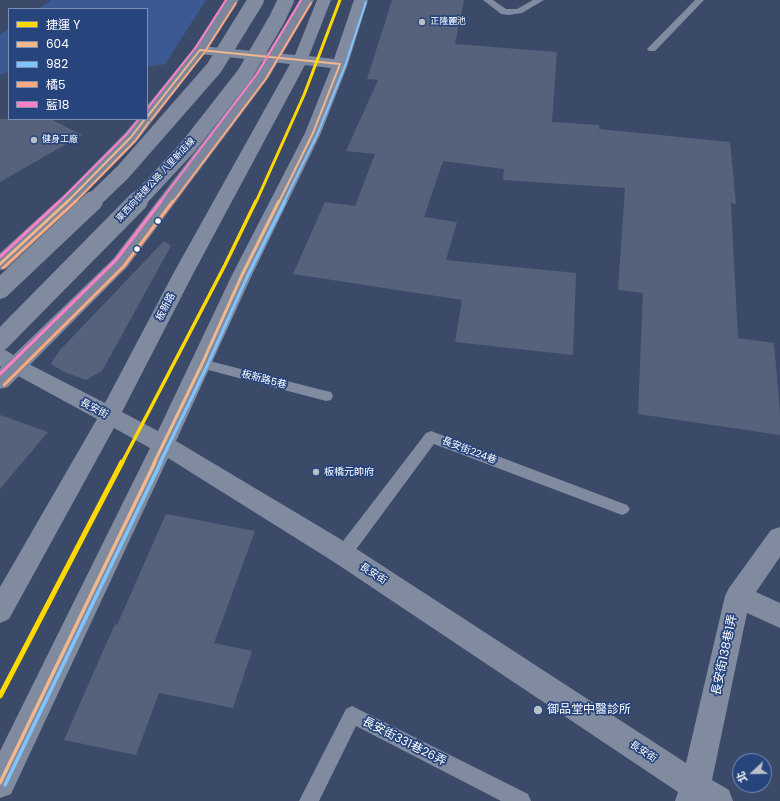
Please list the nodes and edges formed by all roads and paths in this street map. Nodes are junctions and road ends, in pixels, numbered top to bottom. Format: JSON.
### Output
{"nodes":[{"id":1,"x":232,"y":0,"type":"edge"},
{"id":2,"x":256,"y":0,"type":"edge"},
{"id":3,"x":286,"y":0,"type":"edge"},
{"id":4,"x":307,"y":0,"type":"edge"},
{"id":5,"x":324,"y":0,"type":"edge"},
{"id":6,"x":362,"y":0,"type":"edge"},
{"id":7,"x":487,"y":0,"type":"edge"},
{"id":8,"x":540,"y":0,"type":"edge"},
{"id":9,"x":700,"y":0,"type":"edge"},
{"id":10,"x":652,"y":49,"type":"dead end"},
{"id":11,"x":200,"y":50,"type":"junction"},
{"id":12,"x":274,"y":57,"type":"junction"},
{"id":13,"x":300,"y":60,"type":"junction"},
{"id":14,"x":340,"y":64,"type":"junction"},
{"id":15,"x":148,"y":115,"type":"edge"},
{"id":16,"x":144,"y":120,"type":"edge"},
{"id":17,"x":0,"y":264,"type":"edge"},
{"id":18,"x":0,"y":289,"type":"edge"},
{"id":19,"x":0,"y":341,"type":"edge"},
{"id":20,"x":202,"y":364,"type":"junction"},
{"id":21,"x":5,"y":368,"type":"edge"},
{"id":22,"x":326,"y":396,"type":"dead end"},
{"id":23,"x":109,"y":416,"type":"junction"},
{"id":24,"x":163,"y":444,"type":"junction"},
{"id":25,"x":622,"y":509,"type":"dead end"},
{"id":26,"x":780,"y":537,"type":"edge"},
{"id":27,"x":343,"y":554,"type":"junction"},
{"id":28,"x":738,"y":596,"type":"junction"},
{"id":29,"x":0,"y":611,"type":"edge"},
{"id":30,"x":780,"y":616,"type":"edge"},
{"id":31,"x":0,"y":783,"type":"edge"},
{"id":32,"x":701,"y":796,"type":"edge"},
{"id":33,"x":309,"y":801,"type":"edge"},
{"id":34,"x":521,"y":801,"type":"edge"}],
"edges":[{"from":1,"to":11,"type":"main road"},
{"from":2,"to":18,"type":"highway","bridge":true},
{"from":3,"to":19,"type":"highway","name":"東西向快速公路 八里新店線","bridge":true},
{"from":4,"to":12,"type":"main road"},
{"from":5,"to":13,"type":"street","name":"板新路"},
{"from":6,"to":14,"type":"street"},
{"from":7,"to":8,"type":"lane"},
{"from":9,"to":10,"type":"lane"},
{"from":11,"to":12,"type":"street"},
{"from":11,"to":15,"type":"main road"},
{"from":12,"to":13,"type":"street"},
{"from":12,"to":21,"type":"main road"},
{"from":13,"to":14,"type":"street"},
{"from":13,"to":23,"type":"street","name":"板新路"},
{"from":14,"to":20,"type":"street"},
{"from":16,"to":17,"type":"main road"},
{"from":20,"to":22,"type":"lane","name":"板新路5巷"},
{"from":20,"to":24,"type":"street"},
{"from":21,"to":23,"type":"street","name":"長安街"},
{"from":23,"to":24,"type":"street","name":"長安街"},
{"from":23,"to":29,"type":"street","name":"板新路"},
{"from":24,"to":27,"type":"street","name":"長安街"},
{"from":24,"to":31,"type":"street"},
{"from":25,"to":27,"type":"lane","name":"長安街224巷"},
{"from":26,"to":28,"type":"street","name":"長安街138巷1弄"},
{"from":27,"to":32,"type":"street","name":"長安街"},
{"from":28,"to":30,"type":"street"},
{"from":28,"to":32,"type":"street","name":"長安街138巷1弄"},
{"from":33,"to":34,"type":"lane","name":"長安街331巷26弄"}]}
